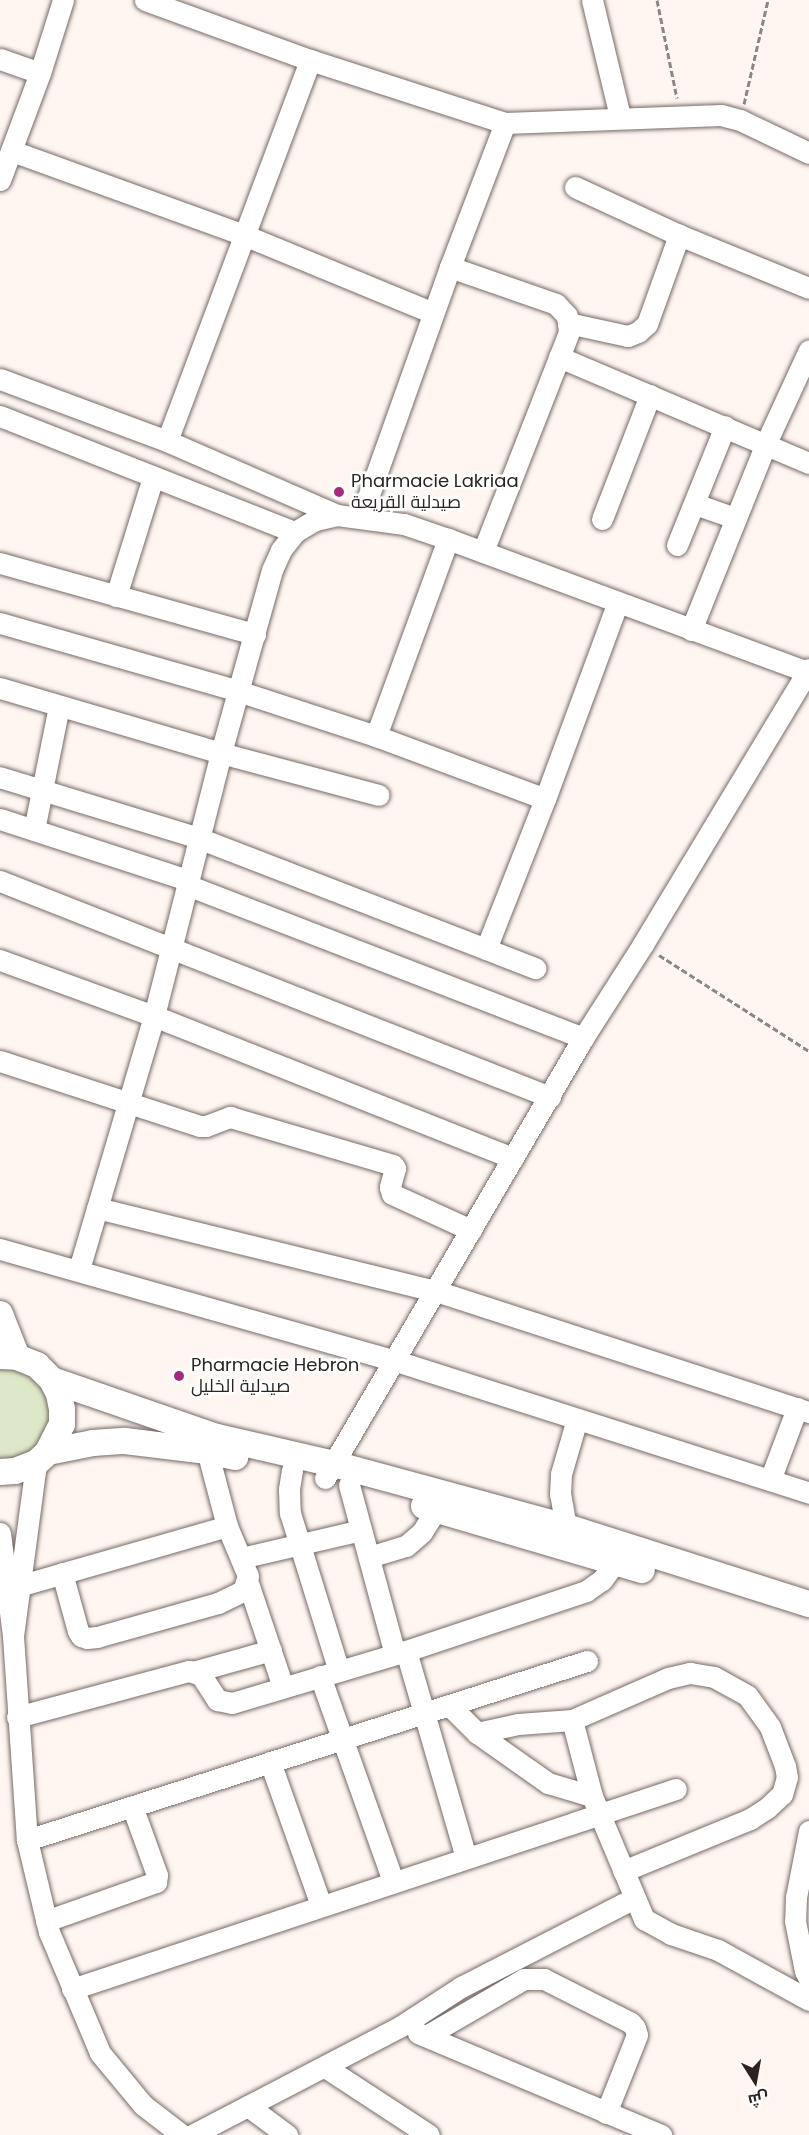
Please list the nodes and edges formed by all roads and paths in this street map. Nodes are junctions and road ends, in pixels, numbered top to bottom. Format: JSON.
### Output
{"nodes":[{"id":1,"x":63,"y":0,"type":"edge"},
{"id":2,"x":145,"y":0,"type":"edge"},
{"id":3,"x":592,"y":0,"type":"edge"},
{"id":4,"x":657,"y":0,"type":"edge"},
{"id":5,"x":768,"y":0,"type":"edge"},
{"id":6,"x":0,"y":59,"type":"edge"},
{"id":7,"x":310,"y":60,"type":"junction"},
{"id":8,"x":40,"y":73,"type":"junction"},
{"id":9,"x":681,"y":115,"type":"junction"},
{"id":10,"x":620,"y":117,"type":"junction"},
{"id":11,"x":740,"y":120,"type":"junction"},
{"id":12,"x":505,"y":123,"type":"junction"},
{"id":13,"x":807,"y":149,"type":"edge"},
{"id":14,"x":12,"y":151,"type":"junction"},
{"id":15,"x":0,"y":180,"type":"edge"},
{"id":16,"x":575,"y":187,"type":"dead end"},
{"id":17,"x":244,"y":235,"type":"junction"},
{"id":18,"x":679,"y":235,"type":"junction"},
{"id":19,"x":450,"y":267,"type":"junction"},
{"id":20,"x":809,"y":288,"type":"edge"},
{"id":21,"x":433,"y":314,"type":"junction"},
{"id":22,"x":568,"y":323,"type":"junction"},
{"id":23,"x":809,"y":350,"type":"edge"},
{"id":24,"x":559,"y":357,"type":"junction"},
{"id":25,"x":0,"y":379,"type":"edge"},
{"id":26,"x":650,"y":395,"type":"junction"},
{"id":27,"x":0,"y":416,"type":"edge"},
{"id":28,"x":725,"y":426,"type":"junction"},
{"id":29,"x":166,"y":441,"type":"junction"},
{"id":30,"x":766,"y":443,"type":"junction"},
{"id":31,"x":809,"y":463,"type":"edge"},
{"id":32,"x":153,"y":477,"type":"junction"},
{"id":33,"x":695,"y":504,"type":"junction"},
{"id":34,"x":337,"y":514,"type":"junction"},
{"id":35,"x":362,"y":517,"type":"junction"},
{"id":36,"x":735,"y":518,"type":"junction"},
{"id":37,"x":602,"y":519,"type":"dead end"},
{"id":38,"x":295,"y":532,"type":"junction"},
{"id":39,"x":448,"y":539,"type":"junction"},
{"id":40,"x":677,"y":545,"type":"dead end"},
{"id":41,"x":483,"y":552,"type":"junction"},
{"id":42,"x":0,"y":563,"type":"edge"},
{"id":43,"x":116,"y":596,"type":"junction"},
{"id":44,"x":617,"y":604,"type":"junction"},
{"id":45,"x":0,"y":623,"type":"edge"},
{"id":46,"x":691,"y":630,"type":"junction"},
{"id":47,"x":255,"y":634,"type":"junction"},
{"id":48,"x":808,"y":671,"type":"edge"},
{"id":49,"x":0,"y":688,"type":"edge"},
{"id":50,"x":238,"y":691,"type":"junction"},
{"id":51,"x":59,"y":706,"type":"junction"},
{"id":52,"x":376,"y":736,"type":"junction"},
{"id":53,"x":221,"y":753,"type":"junction"},
{"id":54,"x":0,"y":777,"type":"edge"},
{"id":55,"x":41,"y":789,"type":"junction"},
{"id":56,"x":379,"y":795,"type":"dead end"},
{"id":57,"x":544,"y":798,"type":"junction"},
{"id":58,"x":0,"y":819,"type":"edge"},
{"id":59,"x":34,"y":830,"type":"junction"},
{"id":60,"x":199,"y":838,"type":"junction"},
{"id":61,"x":0,"y":881,"type":"edge"},
{"id":62,"x":188,"y":882,"type":"junction"},
{"id":63,"x":643,"y":944,"type":"junction"},
{"id":64,"x":170,"y":948,"type":"junction"},
{"id":65,"x":486,"y":949,"type":"junction"},
{"id":66,"x":0,"y":960,"type":"edge"},
{"id":67,"x":535,"y":968,"type":"dead end"},
{"id":68,"x":154,"y":1016,"type":"junction"},
{"id":69,"x":583,"y":1038,"type":"junction"},
{"id":70,"x":809,"y":1051,"type":"edge"},
{"id":71,"x":0,"y":1061,"type":"edge"},
{"id":72,"x":550,"y":1097,"type":"junction"},
{"id":73,"x":129,"y":1101,"type":"junction"},
{"id":74,"x":513,"y":1158,"type":"junction"},
{"id":75,"x":97,"y":1208,"type":"junction"},
{"id":76,"x":471,"y":1230,"type":"junction"},
{"id":77,"x":0,"y":1249,"type":"edge"},
{"id":78,"x":80,"y":1269,"type":"junction"},
{"id":79,"x":436,"y":1290,"type":"junction"},
{"id":80,"x":0,"y":1314,"type":"edge"},
{"id":81,"x":8,"y":1356,"type":"edge"},
{"id":82,"x":393,"y":1360,"type":"junction"},
{"id":83,"x":52,"y":1380,"type":"junction"},
{"id":84,"x":803,"y":1410,"type":"edge"},
{"id":85,"x":577,"y":1419,"type":"junction"},
{"id":86,"x":205,"y":1441,"type":"junction"},
{"id":87,"x":42,"y":1457,"type":"junction"},
{"id":88,"x":292,"y":1470,"type":"junction"},
{"id":89,"x":0,"y":1472,"type":"edge"},
{"id":90,"x":336,"y":1475,"type":"junction"},
{"id":91,"x":770,"y":1480,"type":"junction"},
{"id":92,"x":809,"y":1493,"type":"edge"},
{"id":93,"x":436,"y":1510,"type":"junction"},
{"id":94,"x":227,"y":1526,"type":"junction"},
{"id":95,"x":566,"y":1527,"type":"junction"},
{"id":96,"x":361,"y":1530,"type":"junction"},
{"id":97,"x":0,"y":1533,"type":"edge"},
{"id":98,"x":300,"y":1542,"type":"junction"},
{"id":99,"x":621,"y":1554,"type":"junction"},
{"id":100,"x":369,"y":1557,"type":"junction"},
{"id":101,"x":241,"y":1558,"type":"junction"},
{"id":102,"x":62,"y":1573,"type":"junction"},
{"id":103,"x":248,"y":1583,"type":"junction"},
{"id":104,"x":13,"y":1587,"type":"junction"},
{"id":105,"x":809,"y":1604,"type":"edge"},
{"id":106,"x":809,"y":1622,"type":"edge"},
{"id":107,"x":271,"y":1650,"type":"junction"},
{"id":108,"x":401,"y":1652,"type":"junction"},
{"id":109,"x":587,"y":1661,"type":"dead end"},
{"id":110,"x":196,"y":1671,"type":"junction"},
{"id":111,"x":329,"y":1673,"type":"junction"},
{"id":112,"x":283,"y":1687,"type":"junction"},
{"id":113,"x":7,"y":1695,"type":"edge"},
{"id":114,"x":449,"y":1705,"type":"junction"},
{"id":115,"x":424,"y":1713,"type":"junction"},
{"id":116,"x":17,"y":1717,"type":"junction"},
{"id":117,"x":572,"y":1720,"type":"junction"},
{"id":118,"x":477,"y":1734,"type":"junction"},
{"id":119,"x":342,"y":1739,"type":"junction"},
{"id":120,"x":270,"y":1762,"type":"junction"},
{"id":121,"x":676,"y":1789,"type":"dead end"},
{"id":122,"x":595,"y":1805,"type":"junction"},
{"id":123,"x":132,"y":1806,"type":"junction"},
{"id":124,"x":809,"y":1831,"type":"edge"},
{"id":125,"x":27,"y":1840,"type":"junction"},
{"id":126,"x":466,"y":1857,"type":"junction"},
{"id":127,"x":623,"y":1871,"type":"junction"},
{"id":128,"x":393,"y":1881,"type":"junction"},
{"id":129,"x":634,"y":1898,"type":"junction"},
{"id":130,"x":321,"y":1905,"type":"junction"},
{"id":131,"x":46,"y":1921,"type":"junction"},
{"id":132,"x":809,"y":1979,"type":"edge"},
{"id":133,"x":72,"y":1989,"type":"junction"},
{"id":134,"x":809,"y":2000,"type":"edge"},
{"id":135,"x":401,"y":2026,"type":"junction"},
{"id":136,"x":426,"y":2036,"type":"junction"},
{"id":137,"x":325,"y":2067,"type":"junction"},
{"id":138,"x":248,"y":2106,"type":"junction"},
{"id":139,"x":606,"y":2113,"type":"junction"},
{"id":140,"x":182,"y":2135,"type":"edge"},
{"id":141,"x":192,"y":2135,"type":"edge"},
{"id":142,"x":287,"y":2135,"type":"edge"},
{"id":143,"x":429,"y":2135,"type":"edge"},
{"id":144,"x":661,"y":2135,"type":"edge"}],
"edges":[{"from":1,"to":8,"type":"street"},
{"from":2,"to":7,"type":"street"},
{"from":3,"to":10,"type":"street"},
{"from":4,"to":9,"type":"path"},
{"from":5,"to":11,"type":"path"},
{"from":6,"to":8,"type":"street"},
{"from":7,"to":12,"type":"street"},
{"from":7,"to":17,"type":"street"},
{"from":8,"to":14,"type":"street"},
{"from":9,"to":10,"type":"street"},
{"from":9,"to":11,"type":"street"},
{"from":10,"to":12,"type":"street"},
{"from":11,"to":13,"type":"street"},
{"from":12,"to":19,"type":"street"},
{"from":14,"to":15,"type":"street"},
{"from":14,"to":17,"type":"street"},
{"from":16,"to":18,"type":"street"},
{"from":17,"to":21,"type":"street"},
{"from":17,"to":29,"type":"street"},
{"from":18,"to":20,"type":"street"},
{"from":18,"to":22,"type":"street"},
{"from":19,"to":21,"type":"street"},
{"from":19,"to":22,"type":"street"},
{"from":21,"to":35,"type":"street"},
{"from":22,"to":24,"type":"street"},
{"from":23,"to":30,"type":"street"},
{"from":24,"to":26,"type":"street"},
{"from":24,"to":41,"type":"street"},
{"from":25,"to":29,"type":"street"},
{"from":26,"to":28,"type":"street"},
{"from":26,"to":37,"type":"street"},
{"from":27,"to":32,"type":"street"},
{"from":28,"to":30,"type":"street"},
{"from":28,"to":33,"type":"street"},
{"from":29,"to":34,"type":"street"},
{"from":30,"to":31,"type":"street"},
{"from":30,"to":36,"type":"street"},
{"from":32,"to":38,"type":"street"},
{"from":32,"to":43,"type":"street"},
{"from":33,"to":36,"type":"street"},
{"from":33,"to":40,"type":"street"},
{"from":34,"to":35,"type":"street"},
{"from":34,"to":38,"type":"street"},
{"from":35,"to":39,"type":"street"},
{"from":36,"to":46,"type":"street"},
{"from":38,"to":47,"type":"street"},
{"from":39,"to":41,"type":"street"},
{"from":39,"to":52,"type":"street"},
{"from":41,"to":44,"type":"street"},
{"from":42,"to":43,"type":"street"},
{"from":43,"to":47,"type":"street"},
{"from":44,"to":46,"type":"street"},
{"from":44,"to":57,"type":"street"},
{"from":45,"to":50,"type":"street"},
{"from":46,"to":48,"type":"street"},
{"from":47,"to":50,"type":"street"},
{"from":48,"to":63,"type":"street"},
{"from":49,"to":51,"type":"street"},
{"from":50,"to":52,"type":"street"},
{"from":50,"to":53,"type":"street"},
{"from":51,"to":53,"type":"street"},
{"from":51,"to":55,"type":"street"},
{"from":52,"to":57,"type":"street"},
{"from":53,"to":56,"type":"street"},
{"from":53,"to":60,"type":"street"},
{"from":54,"to":55,"type":"street"},
{"from":55,"to":59,"type":"street"},
{"from":55,"to":60,"type":"street"},
{"from":57,"to":65,"type":"street"},
{"from":58,"to":59,"type":"street"},
{"from":59,"to":62,"type":"street"},
{"from":60,"to":62,"type":"street"},
{"from":60,"to":65,"type":"street"},
{"from":61,"to":64,"type":"street"},
{"from":62,"to":64,"type":"street"},
{"from":62,"to":69,"type":"street"},
{"from":63,"to":69,"type":"street"},
{"from":63,"to":70,"type":"path"},
{"from":64,"to":68,"type":"street"},
{"from":64,"to":72,"type":"street"},
{"from":65,"to":67,"type":"street"},
{"from":66,"to":68,"type":"street"},
{"from":68,"to":73,"type":"street"},
{"from":68,"to":74,"type":"street"},
{"from":69,"to":72,"type":"street"},
{"from":71,"to":73,"type":"street"},
{"from":72,"to":74,"type":"street"},
{"from":73,"to":75,"type":"street"},
{"from":73,"to":76,"type":"street"},
{"from":74,"to":76,"type":"street"},
{"from":75,"to":78,"type":"street"},
{"from":75,"to":79,"type":"street"},
{"from":76,"to":79,"type":"street"},
{"from":77,"to":78,"type":"street"},
{"from":78,"to":82,"type":"street"},
{"from":79,"to":82,"type":"street"},
{"from":79,"to":84,"type":"street"},
{"from":80,"to":81,"type":"main road"},
{"from":81,"to":83,"type":"main road"},
{"from":82,"to":85,"type":"street"},
{"from":82,"to":90,"type":"street"},
{"from":83,"to":86,"type":"main road"},
{"from":83,"to":87,"type":"main road"},
{"from":84,"to":91,"type":"street"},
{"from":85,"to":91,"type":"street"},
{"from":85,"to":95,"type":"street"},
{"from":86,"to":87,"type":"main road"},
{"from":86,"to":88,"type":"main road"},
{"from":86,"to":90,"type":"main road"},
{"from":86,"to":94,"type":"street"},
{"from":87,"to":89,"type":"main road"},
{"from":87,"to":104,"type":"street"},
{"from":88,"to":90,"type":"main road"},
{"from":88,"to":98,"type":"street"},
{"from":90,"to":93,"type":"main road"},
{"from":90,"to":95,"type":"main road"},
{"from":90,"to":96,"type":"street"},
{"from":91,"to":92,"type":"street"},
{"from":93,"to":99,"type":"main road"},
{"from":93,"to":100,"type":"street"},
{"from":94,"to":101,"type":"street"},
{"from":94,"to":102,"type":"street"},
{"from":95,"to":99,"type":"main road"},
{"from":96,"to":98,"type":"street"},
{"from":96,"to":100,"type":"street"},
{"from":97,"to":104,"type":"street"},
{"from":98,"to":101,"type":"street"},
{"from":98,"to":111,"type":"street"},
{"from":99,"to":105,"type":"main road"},
{"from":99,"to":106,"type":"main road"},
{"from":99,"to":108,"type":"street"},
{"from":100,"to":108,"type":"street"},
{"from":101,"to":103,"type":"street"},
{"from":102,"to":103,"type":"street"},
{"from":102,"to":104,"type":"street"},
{"from":103,"to":107,"type":"street"},
{"from":104,"to":113,"type":"street"},
{"from":107,"to":110,"type":"street"},
{"from":107,"to":112,"type":"street"},
{"from":108,"to":111,"type":"street"},
{"from":108,"to":115,"type":"street"},
{"from":109,"to":114,"type":"street"},
{"from":110,"to":112,"type":"street"},
{"from":110,"to":116,"type":"street"},
{"from":111,"to":112,"type":"street"},
{"from":111,"to":119,"type":"street"},
{"from":113,"to":116,"type":"street"},
{"from":114,"to":115,"type":"street"},
{"from":114,"to":118,"type":"street"},
{"from":115,"to":119,"type":"street"},
{"from":115,"to":126,"type":"street"},
{"from":116,"to":125,"type":"street"},
{"from":117,"to":118,"type":"street"},
{"from":117,"to":122,"type":"street"},
{"from":117,"to":127,"type":"street"},
{"from":118,"to":122,"type":"street"},
{"from":119,"to":120,"type":"street"},
{"from":119,"to":128,"type":"street"},
{"from":120,"to":123,"type":"street"},
{"from":120,"to":130,"type":"street"},
{"from":121,"to":122,"type":"street"},
{"from":122,"to":126,"type":"street"},
{"from":122,"to":127,"type":"street"},
{"from":123,"to":125,"type":"street"},
{"from":123,"to":131,"type":"street"},
{"from":124,"to":132,"type":"street"},
{"from":125,"to":131,"type":"street"},
{"from":126,"to":128,"type":"street"},
{"from":127,"to":129,"type":"street"},
{"from":128,"to":130,"type":"street"},
{"from":129,"to":134,"type":"street"},
{"from":129,"to":135,"type":"street"},
{"from":130,"to":133,"type":"street"},
{"from":131,"to":133,"type":"street"},
{"from":133,"to":140,"type":"street"},
{"from":135,"to":136,"type":"street"},
{"from":135,"to":137,"type":"street"},
{"from":136,"to":139,"type":"street"},
{"from":136,"to":139,"type":"street"},
{"from":137,"to":138,"type":"street"},
{"from":137,"to":143,"type":"street"},
{"from":138,"to":141,"type":"street"},
{"from":138,"to":142,"type":"street"},
{"from":139,"to":144,"type":"street"}]}
